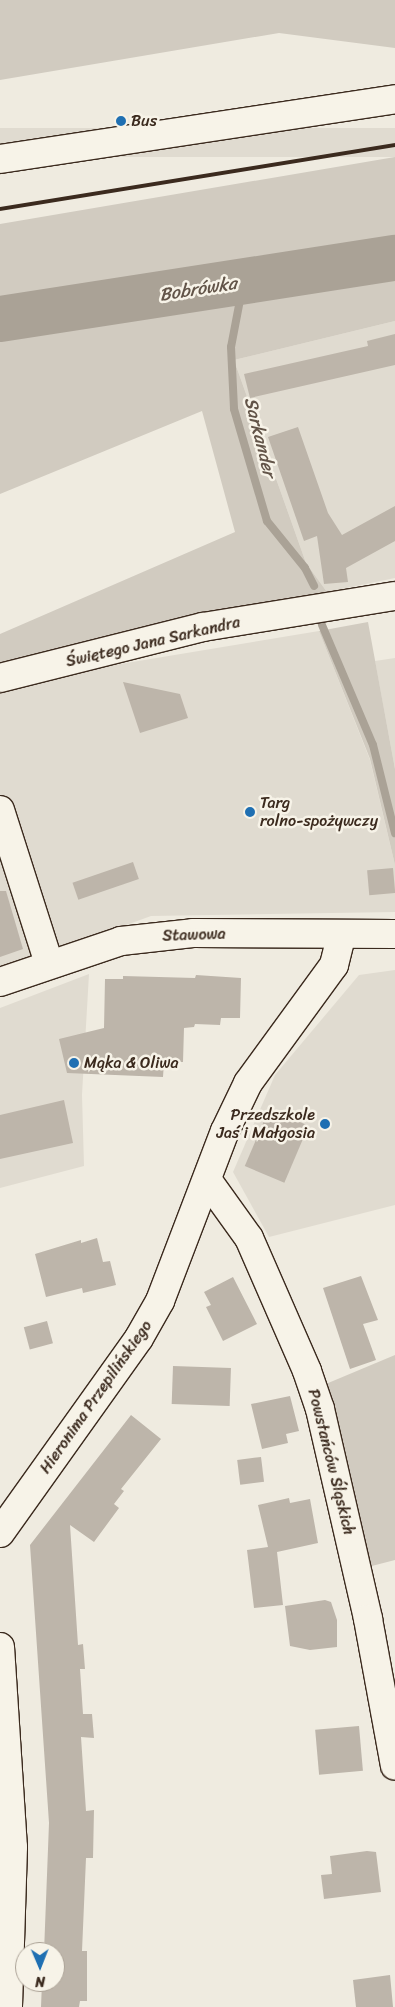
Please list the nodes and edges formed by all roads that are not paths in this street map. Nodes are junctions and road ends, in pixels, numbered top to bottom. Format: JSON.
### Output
{"nodes":[{"id":1,"x":395,"y":99,"type":"edge"},
{"id":2,"x":0,"y":160,"type":"edge"},
{"id":3,"x":395,"y":596,"type":"edge"},
{"id":4,"x":0,"y":678,"type":"edge"},
{"id":5,"x":0,"y":810,"type":"edge"},
{"id":6,"x":395,"y":934,"type":"edge"},
{"id":7,"x":341,"y":936,"type":"junction"},
{"id":8,"x":49,"y":964,"type":"junction"},
{"id":9,"x":0,"y":982,"type":"edge"},
{"id":10,"x":208,"y":1181,"type":"junction"},
{"id":11,"x":0,"y":1533,"type":"edge"},
{"id":12,"x":0,"y":1647,"type":"edge"},
{"id":13,"x":395,"y":1766,"type":"edge"},
{"id":14,"x":8,"y":2007,"type":"edge"}],
"edges":[{"from":1,"to":2,"type":"street"},
{"from":3,"to":4,"type":"street","name":"Świętego Jana Sarkandra"},
{"from":5,"to":8,"type":"street"},
{"from":6,"to":7,"type":"street","name":"Stawowa"},
{"from":7,"to":8,"type":"street","name":"Stawowa"},
{"from":7,"to":10,"type":"street","name":"Hieronima Przepilińskiego"},
{"from":8,"to":9,"type":"street","name":"Stawowa"},
{"from":10,"to":11,"type":"street","name":"Hieronima Przepilińskiego"},
{"from":10,"to":13,"type":"street","name":"Powstańców Śląskich"},
{"from":12,"to":14,"type":"street"}]}
